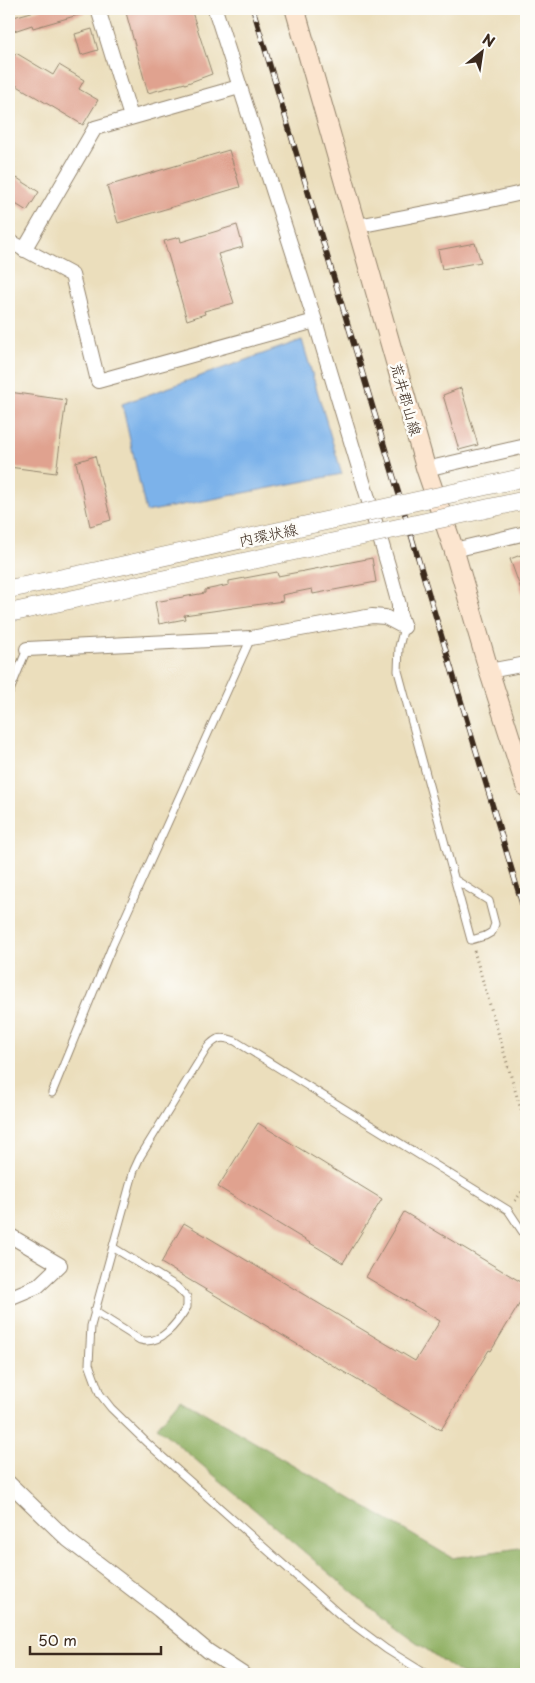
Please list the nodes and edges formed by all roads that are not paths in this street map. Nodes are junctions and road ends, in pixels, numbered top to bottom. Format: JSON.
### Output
{"nodes":[{"id":1,"x":98,"y":9,"type":"edge"},
{"id":2,"x":215,"y":9,"type":"edge"},
{"id":3,"x":295,"y":9,"type":"edge"},
{"id":4,"x":239,"y":87,"type":"junction"},
{"id":5,"x":131,"y":117,"type":"junction"},
{"id":6,"x":526,"y":192,"type":"edge"},
{"id":7,"x":358,"y":226,"type":"junction"},
{"id":8,"x":9,"y":241,"type":"edge"},
{"id":9,"x":24,"y":250,"type":"junction"},
{"id":10,"x":315,"y":321,"type":"junction"},
{"id":11,"x":526,"y":446,"type":"edge"},
{"id":12,"x":426,"y":468,"type":"junction"},
{"id":13,"x":526,"y":477,"type":"edge"},
{"id":14,"x":526,"y":500,"type":"edge"},
{"id":15,"x":526,"y":533,"type":"edge"},
{"id":16,"x":454,"y":550,"type":"junction"},
{"id":17,"x":9,"y":589,"type":"edge"},
{"id":18,"x":9,"y":613,"type":"edge"},
{"id":19,"x":404,"y":627,"type":"junction"},
{"id":20,"x":251,"y":638,"type":"junction"},
{"id":21,"x":27,"y":649,"type":"joint"},
{"id":22,"x":526,"y":664,"type":"edge"},
{"id":23,"x":489,"y":671,"type":"junction"},
{"id":24,"x":9,"y":693,"type":"edge"},
{"id":25,"x":526,"y":787,"type":"edge"},
{"id":26,"x":454,"y":880,"type":"junction"},
{"id":27,"x":52,"y":1093,"type":"dead end"},
{"id":28,"x":9,"y":1235,"type":"edge"},
{"id":29,"x":526,"y":1237,"type":"edge"},
{"id":30,"x":114,"y":1248,"type":"junction"},
{"id":31,"x":9,"y":1298,"type":"edge"},
{"id":32,"x":94,"y":1311,"type":"junction"},
{"id":33,"x":9,"y":1483,"type":"edge"},
{"id":34,"x":243,"y":1674,"type":"edge"},
{"id":35,"x":426,"y":1674,"type":"edge"}],
"edges":[{"from":1,"to":5,"type":"street"},
{"from":2,"to":4,"type":"street"},
{"from":3,"to":7,"type":"main road","name":"荒井郡山線"},
{"from":4,"to":5,"type":"street"},
{"from":4,"to":10,"type":"street"},
{"from":5,"to":9,"type":"street"},
{"from":6,"to":7,"type":"street"},
{"from":7,"to":12,"type":"main road","name":"荒井郡山線"},
{"from":8,"to":9,"type":"street"},
{"from":9,"to":10,"type":"street"},
{"from":10,"to":19,"type":"street"},
{"from":11,"to":12,"type":"street"},
{"from":12,"to":16,"type":"main road","name":"荒井郡山線"},
{"from":13,"to":17,"type":"street","name":"内環状線","bridge":true},
{"from":14,"to":18,"type":"street","bridge":true},
{"from":15,"to":16,"type":"street"},
{"from":16,"to":23,"type":"main road","name":"荒井郡山線"},
{"from":19,"to":20,"type":"street"},
{"from":19,"to":26,"type":"lane"},
{"from":20,"to":21,"type":"street"},
{"from":20,"to":27,"type":"lane"},
{"from":21,"to":24,"type":"lane"},
{"from":22,"to":23,"type":"street"},
{"from":23,"to":25,"type":"main road","name":"荒井郡山線"},
{"from":26,"to":26,"type":"lane"},
{"from":28,"to":31,"type":"street"},
{"from":29,"to":30,"type":"lane"},
{"from":30,"to":32,"type":"lane"},
{"from":30,"to":32,"type":"lane"},
{"from":32,"to":35,"type":"lane"},
{"from":33,"to":34,"type":"street"}]}
